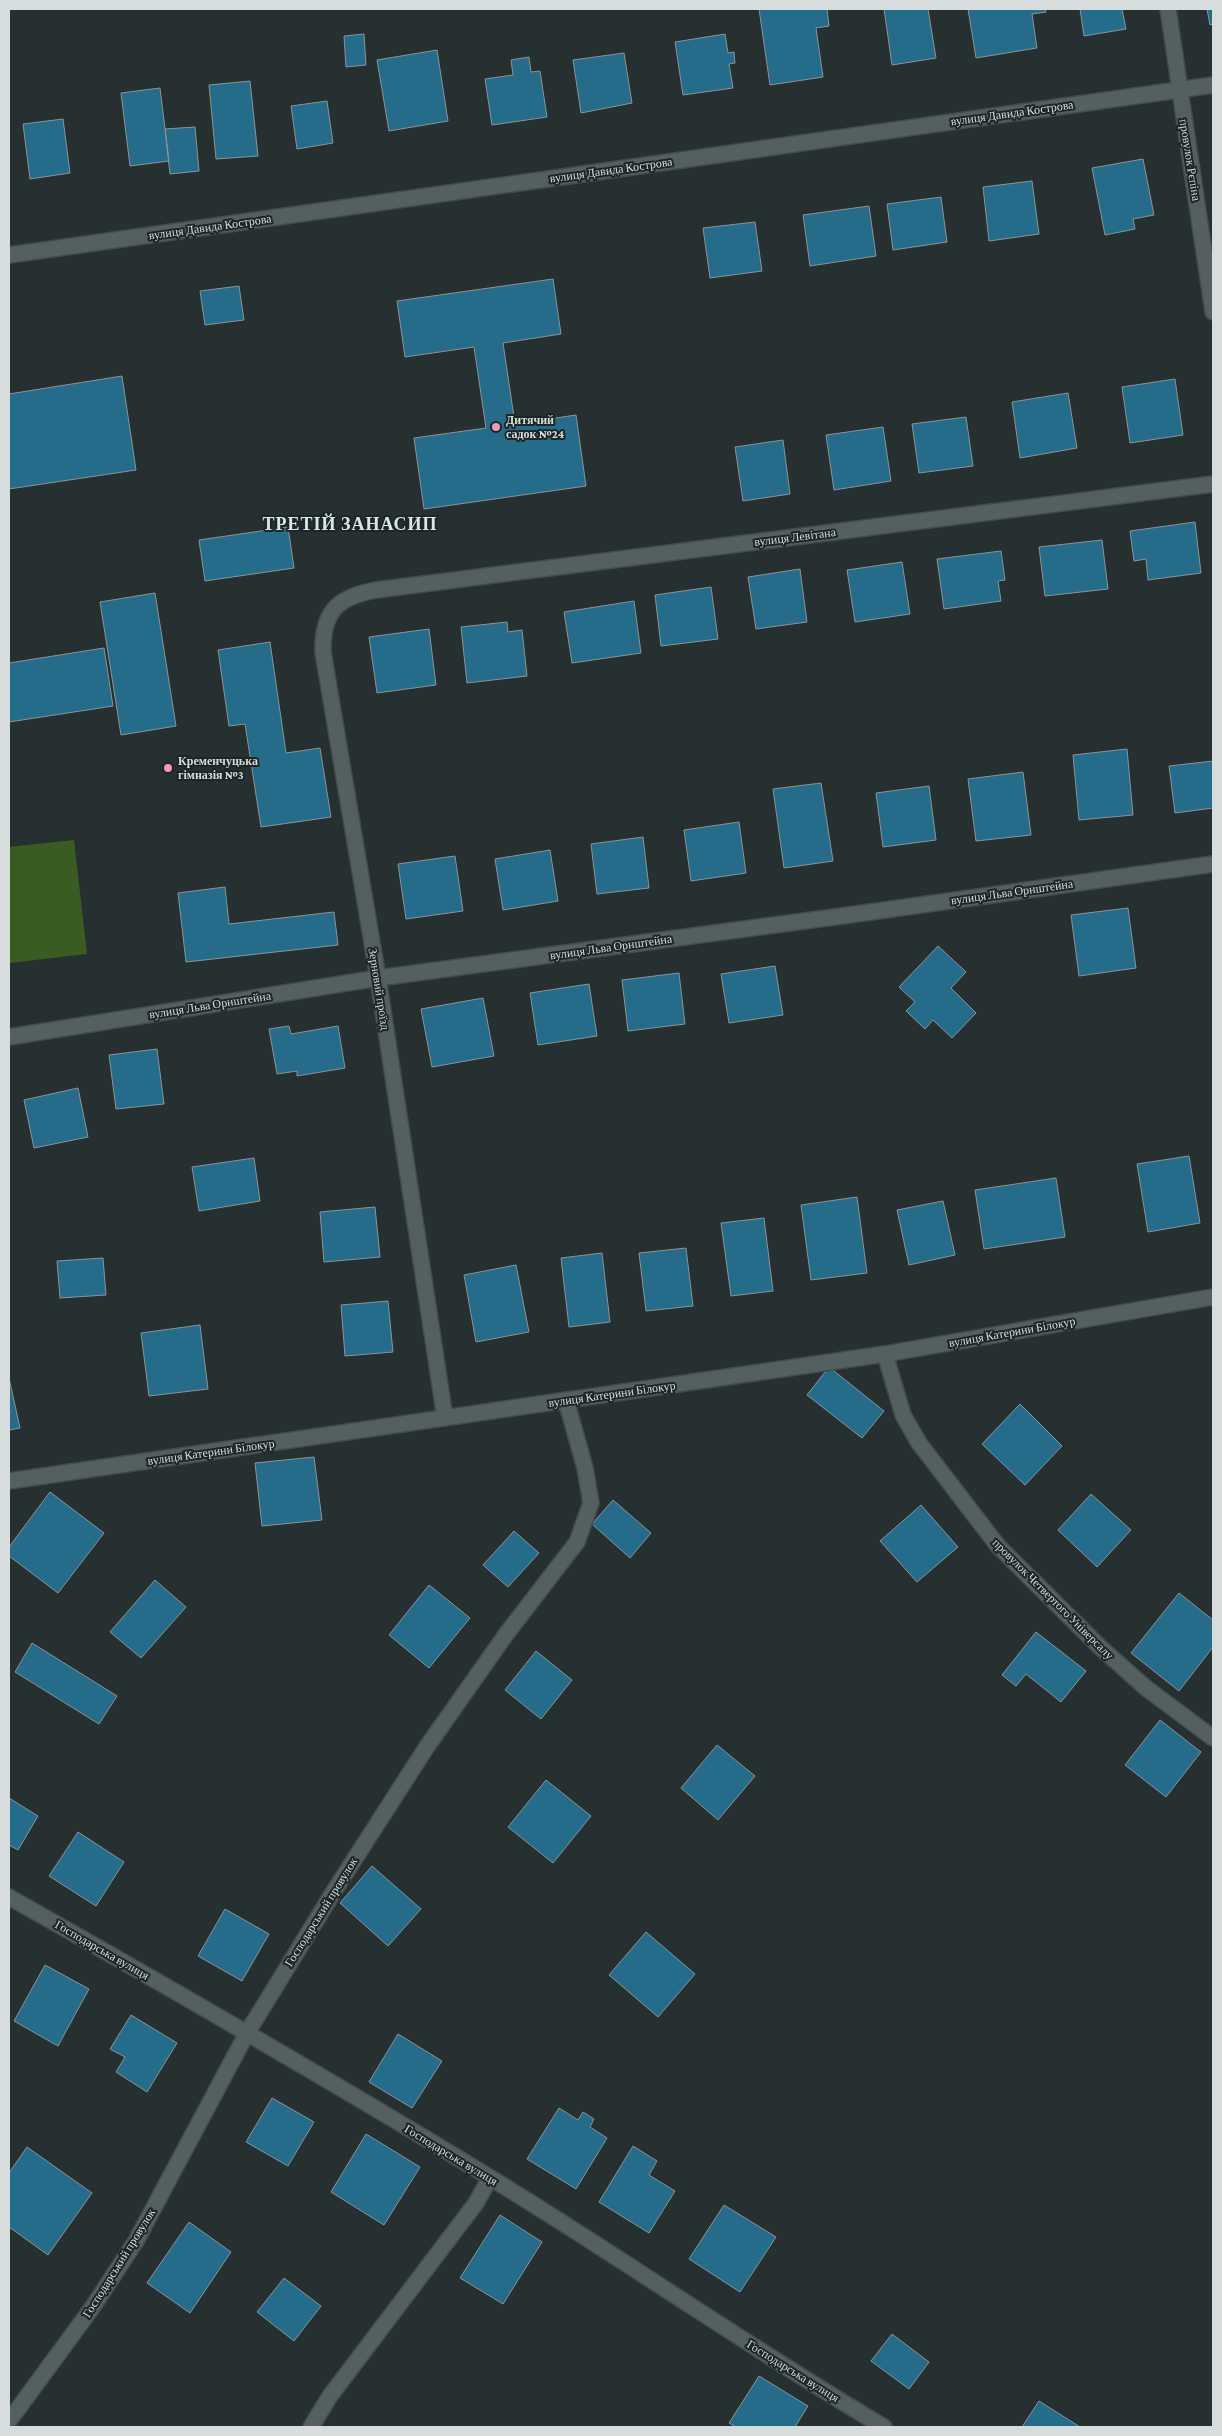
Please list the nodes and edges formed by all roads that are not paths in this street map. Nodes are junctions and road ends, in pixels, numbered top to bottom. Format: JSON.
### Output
{"nodes":[{"id":1,"x":1168,"y":9,"type":"edge"},
{"id":2,"x":1213,"y":85,"type":"edge"},
{"id":3,"x":1180,"y":90,"type":"junction"},
{"id":4,"x":9,"y":255,"type":"edge"},
{"id":5,"x":1213,"y":312,"type":"edge"},
{"id":6,"x":1213,"y":484,"type":"edge"},
{"id":7,"x":376,"y":590,"type":"joint"},
{"id":8,"x":1213,"y":864,"type":"edge"},
{"id":9,"x":378,"y":978,"type":"junction"},
{"id":10,"x":9,"y":1037,"type":"edge"},
{"id":11,"x":1213,"y":1296,"type":"edge"},
{"id":12,"x":885,"y":1354,"type":"junction"},
{"id":13,"x":566,"y":1400,"type":"junction"},
{"id":14,"x":445,"y":1418,"type":"junction"},
{"id":15,"x":9,"y":1481,"type":"edge"},
{"id":16,"x":1213,"y":1738,"type":"edge"},
{"id":17,"x":9,"y":1897,"type":"edge"},
{"id":18,"x":247,"y":2033,"type":"junction"},
{"id":19,"x":490,"y":2178,"type":"junction"},
{"id":20,"x":9,"y":2421,"type":"edge"},
{"id":21,"x":311,"y":2427,"type":"edge"},
{"id":22,"x":884,"y":2427,"type":"edge"}],
"edges":[{"from":1,"to":3,"type":"street","name":"провулок Рєпіна"},
{"from":2,"to":3,"type":"street","name":"вулиця Давида Кострова"},
{"from":3,"to":4,"type":"street","name":"вулиця Давида Кострова"},
{"from":3,"to":5,"type":"street","name":"провулок Рєпіна"},
{"from":6,"to":7,"type":"street","name":"вулиця Левітана"},
{"from":7,"to":9,"type":"street","name":"Зерновий проїзд"},
{"from":8,"to":9,"type":"street","name":"вулиця Льва Орнштейна"},
{"from":9,"to":10,"type":"street","name":"вулиця Льва Орнштейна"},
{"from":9,"to":14,"type":"street","name":"Зерновий проїзд"},
{"from":11,"to":12,"type":"street","name":"вулиця Катерини Білокур"},
{"from":12,"to":13,"type":"street","name":"вулиця Катерини Білокур"},
{"from":12,"to":16,"type":"street","name":"провулок Четвертого Універсалу"},
{"from":13,"to":14,"type":"street","name":"вулиця Катерини Білокур"},
{"from":13,"to":18,"type":"street","name":"Господарський провулок"},
{"from":14,"to":15,"type":"street","name":"вулиця Катерини Білокур"},
{"from":17,"to":18,"type":"street","name":"Господарська вулиця"},
{"from":18,"to":19,"type":"street","name":"Господарська вулиця"},
{"from":18,"to":20,"type":"street","name":"Господарський провулок"},
{"from":19,"to":21,"type":"street"},
{"from":19,"to":22,"type":"street","name":"Господарська вулиця"}]}
